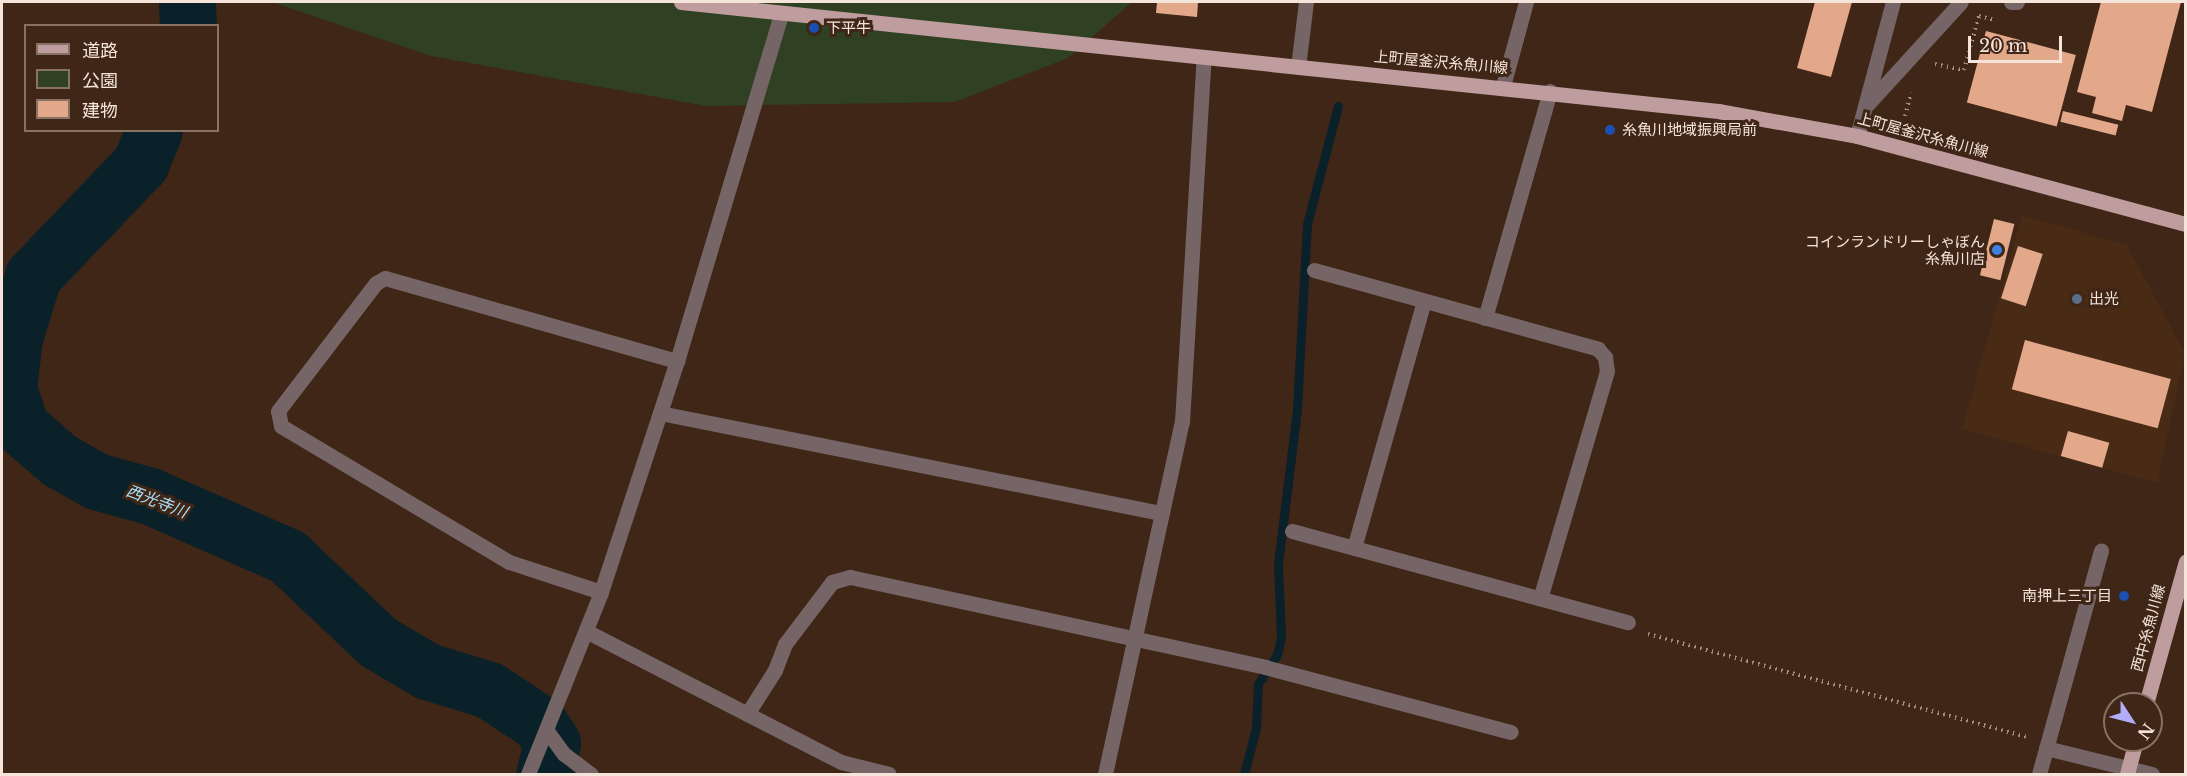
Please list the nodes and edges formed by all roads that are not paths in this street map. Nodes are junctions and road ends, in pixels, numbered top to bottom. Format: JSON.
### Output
{"nodes":[{"id":1,"x":681,"y":2,"type":"edge"},
{"id":2,"x":1306,"y":2,"type":"edge"},
{"id":3,"x":1527,"y":2,"type":"edge"},
{"id":4,"x":1893,"y":2,"type":"edge"},
{"id":5,"x":1961,"y":2,"type":"edge"},
{"id":6,"x":781,"y":15,"type":"junction"},
{"id":7,"x":1204,"y":57,"type":"junction"},
{"id":8,"x":1298,"y":66,"type":"junction"},
{"id":9,"x":1503,"y":86,"type":"junction"},
{"id":10,"x":1550,"y":91,"type":"junction"},
{"id":11,"x":1865,"y":107,"type":"junction"},
{"id":12,"x":1857,"y":136,"type":"junction"},
{"id":13,"x":2186,"y":224,"type":"edge"},
{"id":14,"x":1314,"y":270,"type":"dead end"},
{"id":15,"x":1424,"y":301,"type":"junction"},
{"id":16,"x":1485,"y":318,"type":"junction"},
{"id":17,"x":677,"y":361,"type":"junction"},
{"id":18,"x":660,"y":413,"type":"junction"},
{"id":19,"x":1161,"y":513,"type":"junction"},
{"id":20,"x":1292,"y":531,"type":"dead end"},
{"id":21,"x":1354,"y":548,"type":"junction"},
{"id":22,"x":2101,"y":550,"type":"dead end"},
{"id":23,"x":2186,"y":561,"type":"edge"},
{"id":24,"x":601,"y":592,"type":"junction"},
{"id":25,"x":1540,"y":598,"type":"junction"},
{"id":26,"x":1628,"y":622,"type":"road end"},
{"id":27,"x":586,"y":631,"type":"junction"},
{"id":28,"x":1133,"y":639,"type":"junction"},
{"id":29,"x":2149,"y":692,"type":"edge"},
{"id":30,"x":747,"y":714,"type":"junction"},
{"id":31,"x":547,"y":731,"type":"junction"},
{"id":32,"x":1511,"y":732,"type":"dead end"},
{"id":33,"x":2047,"y":745,"type":"junction"},
{"id":34,"x":2133,"y":752,"type":"edge"},
{"id":35,"x":2128,"y":771,"type":"edge"},
{"id":36,"x":528,"y":774,"type":"edge"},
{"id":37,"x":591,"y":774,"type":"edge"},
{"id":38,"x":889,"y":774,"type":"edge"},
{"id":39,"x":1105,"y":774,"type":"edge"},
{"id":40,"x":2039,"y":774,"type":"edge"},
{"id":41,"x":2152,"y":774,"type":"edge"}],
"edges":[{"from":1,"to":6,"type":"main road","name":"上町屋釜沢糸魚川線"},
{"from":2,"to":8,"type":"street"},
{"from":3,"to":9,"type":"street"},
{"from":4,"to":11,"type":"street"},
{"from":5,"to":11,"type":"street"},
{"from":6,"to":7,"type":"main road","name":"上町屋釜沢糸魚川線"},
{"from":6,"to":17,"type":"street"},
{"from":7,"to":8,"type":"main road","name":"上町屋釜沢糸魚川線"},
{"from":7,"to":19,"type":"street"},
{"from":8,"to":9,"type":"main road","name":"上町屋釜沢糸魚川線"},
{"from":9,"to":10,"type":"main road","name":"上町屋釜沢糸魚川線"},
{"from":10,"to":12,"type":"main road","name":"上町屋釜沢糸魚川線"},
{"from":10,"to":16,"type":"street"},
{"from":11,"to":12,"type":"street"},
{"from":12,"to":13,"type":"main road","name":"上町屋釜沢糸魚川線"},
{"from":14,"to":15,"type":"street"},
{"from":15,"to":16,"type":"street"},
{"from":15,"to":21,"type":"street"},
{"from":16,"to":25,"type":"street"},
{"from":17,"to":18,"type":"street"},
{"from":17,"to":24,"type":"street"},
{"from":18,"to":19,"type":"street"},
{"from":18,"to":24,"type":"street"},
{"from":19,"to":28,"type":"street"},
{"from":20,"to":21,"type":"street"},
{"from":21,"to":25,"type":"street"},
{"from":22,"to":33,"type":"street"},
{"from":23,"to":29,"type":"main road","name":"西中糸魚川線"},
{"from":24,"to":27,"type":"street"},
{"from":25,"to":26,"type":"street"},
{"from":27,"to":30,"type":"street"},
{"from":27,"to":31,"type":"street"},
{"from":28,"to":30,"type":"street"},
{"from":28,"to":32,"type":"street"},
{"from":28,"to":39,"type":"street"},
{"from":30,"to":38,"type":"street"},
{"from":31,"to":36,"type":"street"},
{"from":31,"to":37,"type":"street"},
{"from":33,"to":35,"type":"street"},
{"from":33,"to":40,"type":"street"},
{"from":34,"to":35,"type":"main road"},
{"from":35,"to":41,"type":"street"}]}
